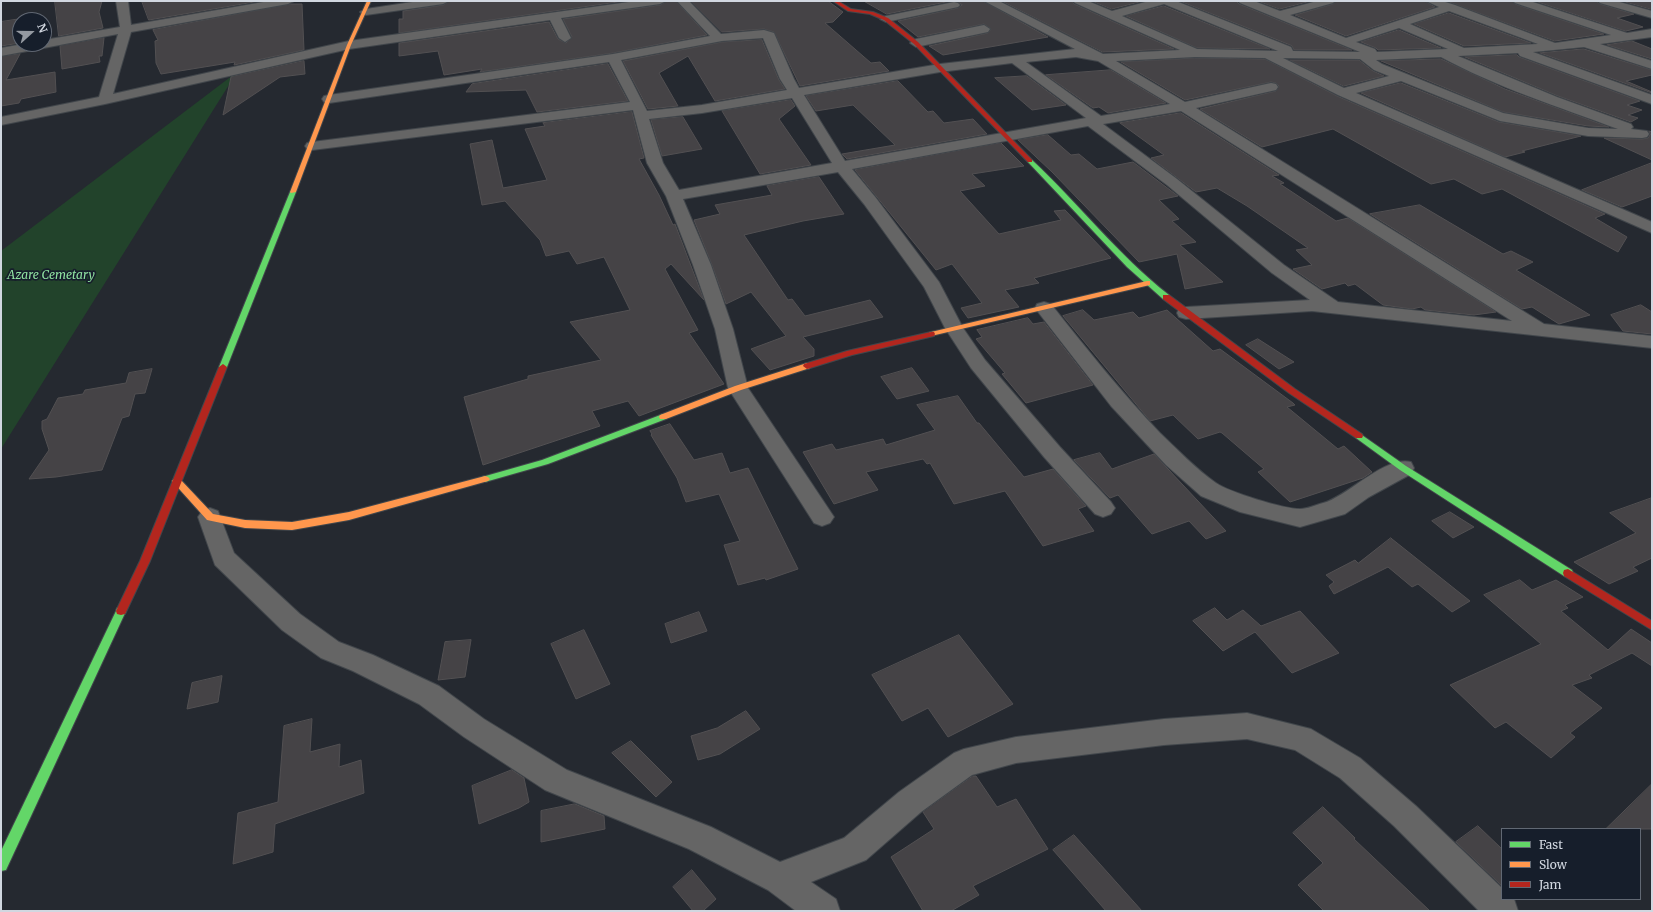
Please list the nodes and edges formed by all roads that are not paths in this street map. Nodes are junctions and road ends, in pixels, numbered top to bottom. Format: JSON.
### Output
{"nodes":[{"id":1,"x":122,"y":1,"type":"edge"},
{"id":2,"x":285,"y":1,"type":"edge"},
{"id":3,"x":443,"y":1,"type":"edge"},
{"id":4,"x":660,"y":1,"type":"edge"},
{"id":5,"x":683,"y":1,"type":"edge"},
{"id":6,"x":835,"y":1,"type":"edge"},
{"id":7,"x":990,"y":1,"type":"edge"},
{"id":8,"x":1079,"y":1,"type":"edge"},
{"id":9,"x":1162,"y":1,"type":"edge"},
{"id":10,"x":1166,"y":1,"type":"edge"},
{"id":11,"x":1244,"y":1,"type":"edge"},
{"id":12,"x":1329,"y":1,"type":"edge"},
{"id":13,"x":1432,"y":1,"type":"edge"},
{"id":14,"x":1518,"y":1,"type":"edge"},
{"id":15,"x":1604,"y":1,"type":"edge"},
{"id":16,"x":954,"y":5,"type":"dead end"},
{"id":17,"x":368,"y":6,"type":"edge"},
{"id":18,"x":1451,"y":8,"type":"junction"},
{"id":19,"x":1110,"y":15,"type":"junction"},
{"id":20,"x":1279,"y":15,"type":"junction"},
{"id":21,"x":554,"y":16,"type":"junction"},
{"id":22,"x":1652,"y":16,"type":"edge"},
{"id":23,"x":886,"y":19,"type":"junction"},
{"id":24,"x":1400,"y":24,"type":"junction"},
{"id":25,"x":126,"y":29,"type":"junction"},
{"id":26,"x":984,"y":29,"type":"dead end"},
{"id":27,"x":1652,"y":32,"type":"edge"},
{"id":28,"x":1627,"y":36,"type":"junction"},
{"id":29,"x":565,"y":38,"type":"dead end"},
{"id":30,"x":720,"y":38,"type":"junction"},
{"id":31,"x":1347,"y":41,"type":"junction"},
{"id":32,"x":52,"y":42,"type":"edge"},
{"id":33,"x":916,"y":43,"type":"junction"},
{"id":34,"x":1582,"y":43,"type":"junction"},
{"id":35,"x":349,"y":44,"type":"junction"},
{"id":36,"x":1557,"y":47,"type":"junction"},
{"id":37,"x":1514,"y":49,"type":"junction"},
{"id":38,"x":12,"y":50,"type":"edge"},
{"id":39,"x":1,"y":52,"type":"edge"},
{"id":40,"x":1444,"y":52,"type":"junction"},
{"id":41,"x":1464,"y":52,"type":"junction"},
{"id":42,"x":1195,"y":53,"type":"junction"},
{"id":43,"x":1298,"y":54,"type":"junction"},
{"id":44,"x":1266,"y":55,"type":"junction"},
{"id":45,"x":1363,"y":56,"type":"junction"},
{"id":46,"x":1380,"y":56,"type":"junction"},
{"id":47,"x":613,"y":58,"type":"junction"},
{"id":48,"x":1100,"y":58,"type":"junction"},
{"id":49,"x":1014,"y":59,"type":"junction"},
{"id":50,"x":1652,"y":65,"type":"edge"},
{"id":51,"x":940,"y":68,"type":"junction"},
{"id":52,"x":1402,"y":77,"type":"junction"},
{"id":53,"x":1271,"y":88,"type":"dead end"},
{"id":54,"x":795,"y":92,"type":"junction"},
{"id":55,"x":1343,"y":92,"type":"junction"},
{"id":56,"x":329,"y":99,"type":"junction"},
{"id":57,"x":105,"y":100,"type":"junction"},
{"id":58,"x":1652,"y":100,"type":"edge"},
{"id":59,"x":1180,"y":106,"type":"junction"},
{"id":60,"x":640,"y":111,"type":"junction"},
{"id":61,"x":1,"y":121,"type":"edge"},
{"id":62,"x":1095,"y":121,"type":"junction"},
{"id":63,"x":1004,"y":136,"type":"junction"},
{"id":64,"x":1647,"y":136,"type":"edge"},
{"id":65,"x":312,"y":146,"type":"junction"},
{"id":66,"x":841,"y":166,"type":"junction"},
{"id":67,"x":674,"y":196,"type":"junction"},
{"id":68,"x":1652,"y":228,"type":"edge"},
{"id":69,"x":1147,"y":283,"type":"junction"},
{"id":70,"x":1332,"y":307,"type":"junction"},
{"id":71,"x":1044,"y":308,"type":"junction"},
{"id":72,"x":1186,"y":312,"type":"junction"},
{"id":73,"x":954,"y":328,"type":"junction"},
{"id":74,"x":1538,"y":329,"type":"junction"},
{"id":75,"x":1652,"y":342,"type":"edge"},
{"id":76,"x":738,"y":388,"type":"junction"},
{"id":77,"x":1403,"y":468,"type":"junction"},
{"id":78,"x":177,"y":481,"type":"junction"},
{"id":79,"x":1103,"y":508,"type":"dead end"},
{"id":80,"x":210,"y":517,"type":"junction"},
{"id":81,"x":822,"y":517,"type":"dead end"},
{"id":82,"x":1652,"y":626,"type":"edge"},
{"id":83,"x":1,"y":865,"type":"edge"},
{"id":84,"x":779,"y":878,"type":"junction"},
{"id":85,"x":824,"y":911,"type":"edge"},
{"id":86,"x":1502,"y":911,"type":"edge"}],
"edges":[{"from":1,"to":25,"type":"street"},
{"from":2,"to":25,"type":"street"},
{"from":3,"to":17,"type":"street"},
{"from":4,"to":21,"type":"street"},
{"from":5,"to":30,"type":"street"},
{"from":6,"to":23,"type":"street"},
{"from":7,"to":48,"type":"street"},
{"from":8,"to":19,"type":"street"},
{"from":9,"to":19,"type":"street"},
{"from":10,"to":43,"type":"street"},
{"from":11,"to":20,"type":"street"},
{"from":12,"to":20,"type":"street"},
{"from":13,"to":18,"type":"street"},
{"from":14,"to":28,"type":"street"},
{"from":15,"to":22,"type":"street"},
{"from":16,"to":23,"type":"street"},
{"from":17,"to":35,"type":"street"},
{"from":18,"to":24,"type":"street"},
{"from":18,"to":36,"type":"street"},
{"from":19,"to":42,"type":"street"},
{"from":20,"to":31,"type":"street"},
{"from":21,"to":29,"type":"street"},
{"from":21,"to":35,"type":"street"},
{"from":23,"to":33,"type":"street"},
{"from":24,"to":31,"type":"street"},
{"from":24,"to":41,"type":"street"},
{"from":25,"to":32,"type":"street"},
{"from":25,"to":57,"type":"street"},
{"from":26,"to":33,"type":"street"},
{"from":27,"to":28,"type":"street"},
{"from":28,"to":34,"type":"street"},
{"from":30,"to":47,"type":"street"},
{"from":30,"to":54,"type":"street"},
{"from":31,"to":46,"type":"street"},
{"from":33,"to":51,"type":"street"},
{"from":34,"to":36,"type":"street"},
{"from":34,"to":50,"type":"street"},
{"from":35,"to":56,"type":"street"},
{"from":35,"to":57,"type":"street"},
{"from":36,"to":37,"type":"street"},
{"from":37,"to":41,"type":"street"},
{"from":37,"to":58,"type":"street"},
{"from":38,"to":39,"type":"street"},
{"from":40,"to":41,"type":"street"},
{"from":40,"to":46,"type":"street"},
{"from":40,"to":64,"type":"street"},
{"from":42,"to":44,"type":"street"},
{"from":42,"to":48,"type":"street"},
{"from":43,"to":44,"type":"street"},
{"from":43,"to":45,"type":"street"},
{"from":44,"to":55,"type":"street"},
{"from":45,"to":46,"type":"street"},
{"from":45,"to":52,"type":"street"},
{"from":47,"to":56,"type":"street"},
{"from":47,"to":60,"type":"street"},
{"from":48,"to":49,"type":"street"},
{"from":48,"to":59,"type":"street"},
{"from":49,"to":51,"type":"street"},
{"from":49,"to":62,"type":"street"},
{"from":51,"to":54,"type":"street"},
{"from":51,"to":63,"type":"street"},
{"from":52,"to":55,"type":"street"},
{"from":52,"to":64,"type":"street"},
{"from":53,"to":59,"type":"street"},
{"from":54,"to":60,"type":"street"},
{"from":54,"to":66,"type":"street"},
{"from":55,"to":68,"type":"street"},
{"from":56,"to":65,"type":"street"},
{"from":57,"to":61,"type":"street"},
{"from":59,"to":62,"type":"street"},
{"from":59,"to":74,"type":"street"},
{"from":60,"to":65,"type":"street"},
{"from":60,"to":67,"type":"street"},
{"from":62,"to":63,"type":"street"},
{"from":62,"to":70,"type":"street"},
{"from":63,"to":66,"type":"street"},
{"from":63,"to":69,"type":"street"},
{"from":65,"to":78,"type":"street"},
{"from":66,"to":67,"type":"street"},
{"from":66,"to":73,"type":"street"},
{"from":67,"to":76,"type":"street"},
{"from":69,"to":71,"type":"street"},
{"from":69,"to":72,"type":"street"},
{"from":70,"to":72,"type":"street"},
{"from":70,"to":74,"type":"street"},
{"from":71,"to":73,"type":"street"},
{"from":71,"to":77,"type":"street"},
{"from":72,"to":77,"type":"street"},
{"from":73,"to":76,"type":"street"},
{"from":73,"to":79,"type":"street"},
{"from":74,"to":75,"type":"street"},
{"from":76,"to":80,"type":"street"},
{"from":76,"to":81,"type":"street"},
{"from":77,"to":82,"type":"street"},
{"from":78,"to":80,"type":"street"},
{"from":78,"to":83,"type":"street"},
{"from":80,"to":84,"type":"street"},
{"from":84,"to":85,"type":"street"},
{"from":84,"to":86,"type":"street"}]}
